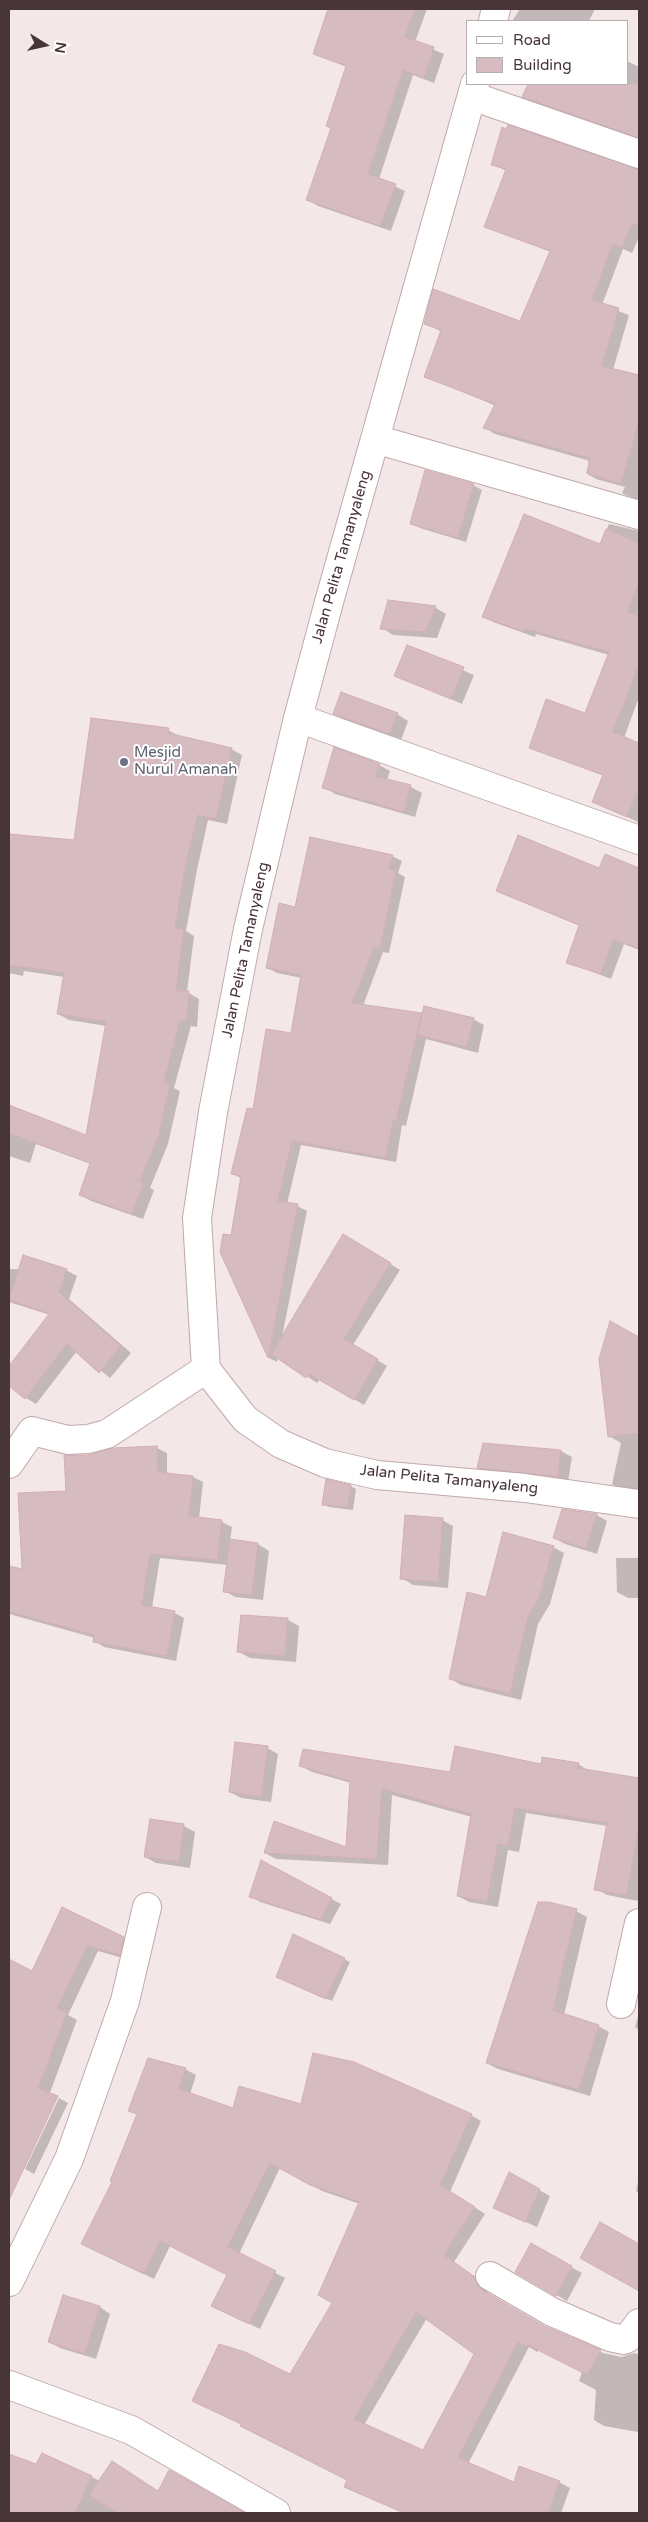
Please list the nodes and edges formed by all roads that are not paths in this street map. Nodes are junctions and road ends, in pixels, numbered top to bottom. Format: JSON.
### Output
{"nodes":[{"id":1,"x":473,"y":90,"type":"edge"},
{"id":2,"x":639,"y":154,"type":"edge"},
{"id":3,"x":375,"y":440,"type":"junction"},
{"id":4,"x":639,"y":515,"type":"edge"},
{"id":5,"x":298,"y":718,"type":"junction"},
{"id":6,"x":639,"y":840,"type":"edge"},
{"id":7,"x":206,"y":1369,"type":"junction"},
{"id":8,"x":20,"y":1427,"type":"edge"},
{"id":9,"x":9,"y":1464,"type":"edge"},
{"id":10,"x":639,"y":1504,"type":"edge"},
{"id":11,"x":147,"y":1907,"type":"dead end"},
{"id":12,"x":639,"y":1923,"type":"edge"},
{"id":13,"x":621,"y":2004,"type":"dead end"},
{"id":14,"x":490,"y":2276,"type":"dead end"},
{"id":15,"x":9,"y":2282,"type":"edge"},
{"id":16,"x":639,"y":2323,"type":"edge"},
{"id":17,"x":9,"y":2385,"type":"edge"},
{"id":18,"x":276,"y":2513,"type":"edge"}],
"edges":[{"from":1,"to":2,"type":"street"},
{"from":1,"to":3,"type":"street","name":"Jalan Pelita Tamanyaleng"},
{"from":3,"to":4,"type":"street"},
{"from":3,"to":5,"type":"street","name":"Jalan Pelita Tamanyaleng"},
{"from":5,"to":6,"type":"street"},
{"from":5,"to":7,"type":"street","name":"Jalan Pelita Tamanyaleng"},
{"from":7,"to":8,"type":"street"},
{"from":7,"to":10,"type":"street","name":"Jalan Pelita Tamanyaleng"},
{"from":8,"to":9,"type":"street"},
{"from":11,"to":15,"type":"street"},
{"from":12,"to":13,"type":"street"},
{"from":14,"to":16,"type":"street"},
{"from":17,"to":18,"type":"street"}]}
